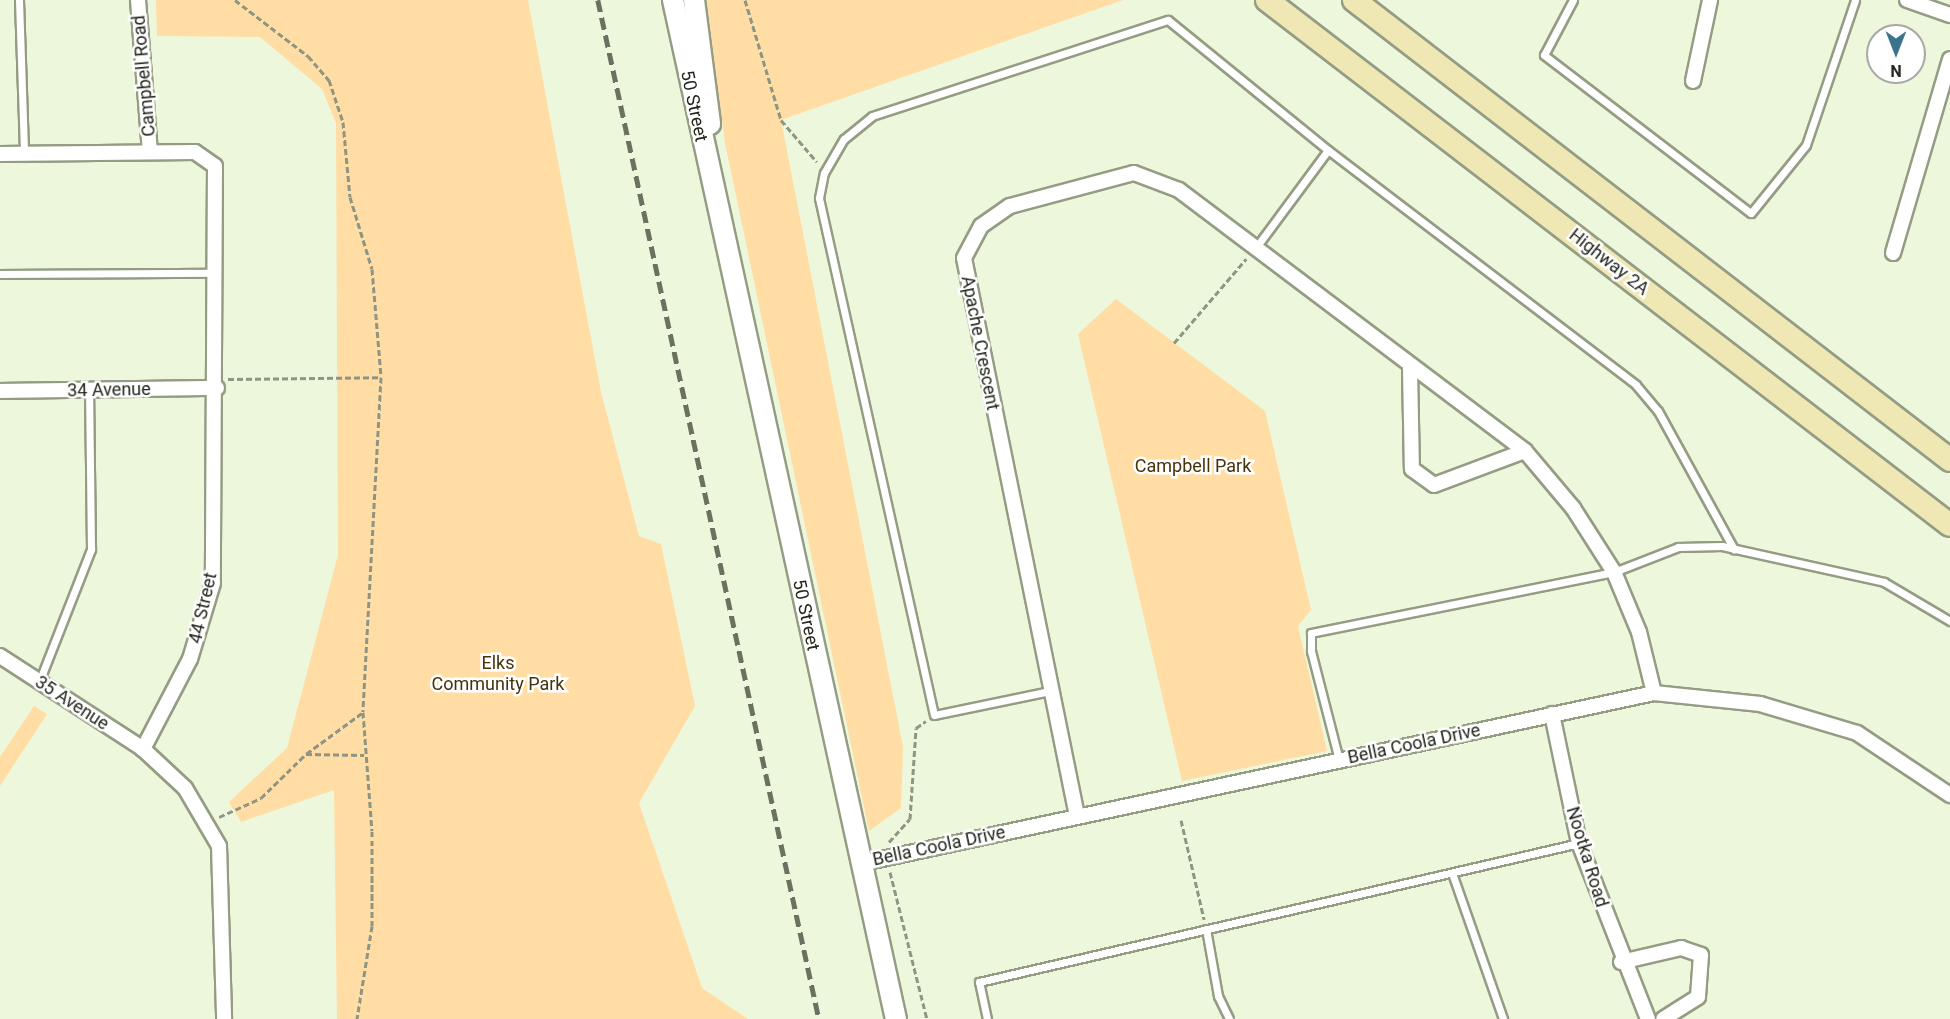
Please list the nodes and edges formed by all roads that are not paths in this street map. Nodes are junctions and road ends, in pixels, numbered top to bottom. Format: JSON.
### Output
{"nodes":[{"id":1,"x":19,"y":0,"type":"edge"},
{"id":2,"x":138,"y":0,"type":"edge"},
{"id":3,"x":673,"y":0,"type":"edge"},
{"id":4,"x":693,"y":0,"type":"edge"},
{"id":5,"x":1267,"y":0,"type":"edge"},
{"id":6,"x":1354,"y":0,"type":"edge"},
{"id":7,"x":1573,"y":0,"type":"edge"},
{"id":8,"x":1710,"y":0,"type":"edge"},
{"id":9,"x":1856,"y":0,"type":"edge"},
{"id":10,"x":1907,"y":0,"type":"edge"},
{"id":11,"x":1950,"y":15,"type":"edge"},
{"id":12,"x":1950,"y":59,"type":"edge"},
{"id":13,"x":1693,"y":81,"type":"dead end"},
{"id":14,"x":1328,"y":150,"type":"junction"},
{"id":15,"x":150,"y":152,"type":"junction"},
{"id":16,"x":0,"y":154,"type":"edge"},
{"id":17,"x":24,"y":154,"type":"junction"},
{"id":18,"x":210,"y":159,"type":"joint"},
{"id":19,"x":718,"y":210,"type":"junction"},
{"id":20,"x":1257,"y":246,"type":"junction"},
{"id":21,"x":1893,"y":253,"type":"dead end"},
{"id":22,"x":218,"y":273,"type":"junction"},
{"id":23,"x":0,"y":274,"type":"edge"},
{"id":24,"x":1410,"y":369,"type":"junction"},
{"id":25,"x":217,"y":382,"type":"junction"},
{"id":26,"x":89,"y":390,"type":"junction"},
{"id":27,"x":0,"y":391,"type":"edge"},
{"id":28,"x":1525,"y":451,"type":"junction"},
{"id":29,"x":1950,"y":460,"type":"edge"},
{"id":30,"x":1950,"y":525,"type":"edge"},
{"id":31,"x":1734,"y":549,"type":"junction"},
{"id":32,"x":1614,"y":572,"type":"junction"},
{"id":33,"x":1950,"y":621,"type":"edge"},
{"id":34,"x":0,"y":656,"type":"edge"},
{"id":35,"x":39,"y":682,"type":"junction"},
{"id":36,"x":1050,"y":691,"type":"junction"},
{"id":37,"x":1654,"y":693,"type":"junction"},
{"id":38,"x":1552,"y":714,"type":"junction"},
{"id":39,"x":143,"y":749,"type":"junction"},
{"id":40,"x":1339,"y":760,"type":"junction"},
{"id":41,"x":1950,"y":795,"type":"edge"},
{"id":42,"x":1077,"y":816,"type":"junction"},
{"id":43,"x":1579,"y":843,"type":"junction"},
{"id":44,"x":863,"y":863,"type":"junction"},
{"id":45,"x":1452,"y":873,"type":"junction"},
{"id":46,"x":1206,"y":929,"type":"junction"},
{"id":47,"x":1621,"y":962,"type":"junction"},
{"id":48,"x":224,"y":1019,"type":"edge"},
{"id":49,"x":896,"y":1019,"type":"edge"},
{"id":50,"x":987,"y":1019,"type":"edge"},
{"id":51,"x":1229,"y":1019,"type":"edge"},
{"id":52,"x":1503,"y":1019,"type":"edge"},
{"id":53,"x":1648,"y":1019,"type":"edge"},
{"id":54,"x":1663,"y":1019,"type":"edge"}],
"edges":[{"from":1,"to":17,"type":"lane"},
{"from":2,"to":15,"type":"street","name":"Campbell Road"},
{"from":3,"to":19,"type":"main road","name":"50 Street"},
{"from":4,"to":19,"type":"main road","name":"50 Street"},
{"from":5,"to":30,"type":"main road","name":"Highway 2A"},
{"from":6,"to":29,"type":"main road"},
{"from":7,"to":9,"type":"lane"},
{"from":8,"to":13,"type":"street"},
{"from":10,"to":11,"type":"street"},
{"from":12,"to":21,"type":"street"},
{"from":14,"to":20,"type":"lane"},
{"from":14,"to":31,"type":"lane"},
{"from":14,"to":36,"type":"lane"},
{"from":15,"to":17,"type":"street","name":"Campbell Road"},
{"from":15,"to":18,"type":"street","name":"Campbell Road"},
{"from":16,"to":17,"type":"street","name":"Campbell Road"},
{"from":18,"to":22,"type":"street","name":"44 Street"},
{"from":19,"to":44,"type":"main road","name":"50 Street"},
{"from":20,"to":24,"type":"street","name":"Apache Crescent"},
{"from":20,"to":36,"type":"street","name":"Apache Crescent"},
{"from":22,"to":23,"type":"lane"},
{"from":22,"to":25,"type":"street","name":"44 Street"},
{"from":24,"to":28,"type":"street","name":"Apache Crescent"},
{"from":24,"to":28,"type":"street"},
{"from":25,"to":26,"type":"street","name":"34 Avenue"},
{"from":25,"to":39,"type":"street","name":"44 Street"},
{"from":26,"to":27,"type":"street","name":"34 Avenue"},
{"from":26,"to":35,"type":"lane"},
{"from":28,"to":32,"type":"street","name":"Apache Crescent"},
{"from":31,"to":32,"type":"lane"},
{"from":31,"to":33,"type":"lane"},
{"from":32,"to":37,"type":"street","name":"Apache Crescent"},
{"from":32,"to":40,"type":"lane"},
{"from":34,"to":35,"type":"street","name":"35 Avenue"},
{"from":35,"to":39,"type":"street","name":"35 Avenue"},
{"from":36,"to":42,"type":"street","name":"Apache Crescent"},
{"from":37,"to":38,"type":"street","name":"Bella Coola Drive"},
{"from":37,"to":41,"type":"street","name":"Bella Coola Drive"},
{"from":38,"to":40,"type":"street","name":"Bella Coola Drive"},
{"from":38,"to":43,"type":"street","name":"Nootka Road"},
{"from":39,"to":48,"type":"street"},
{"from":40,"to":42,"type":"street","name":"Bella Coola Drive"},
{"from":42,"to":44,"type":"street","name":"Bella Coola Drive"},
{"from":43,"to":45,"type":"lane"},
{"from":43,"to":47,"type":"street","name":"Nootka Road"},
{"from":44,"to":49,"type":"main road","name":"50 Street"},
{"from":45,"to":46,"type":"lane"},
{"from":45,"to":52,"type":"lane"},
{"from":46,"to":50,"type":"lane"},
{"from":46,"to":51,"type":"lane"},
{"from":47,"to":53,"type":"street","name":"Nootka Road"},
{"from":47,"to":54,"type":"street"}]}
